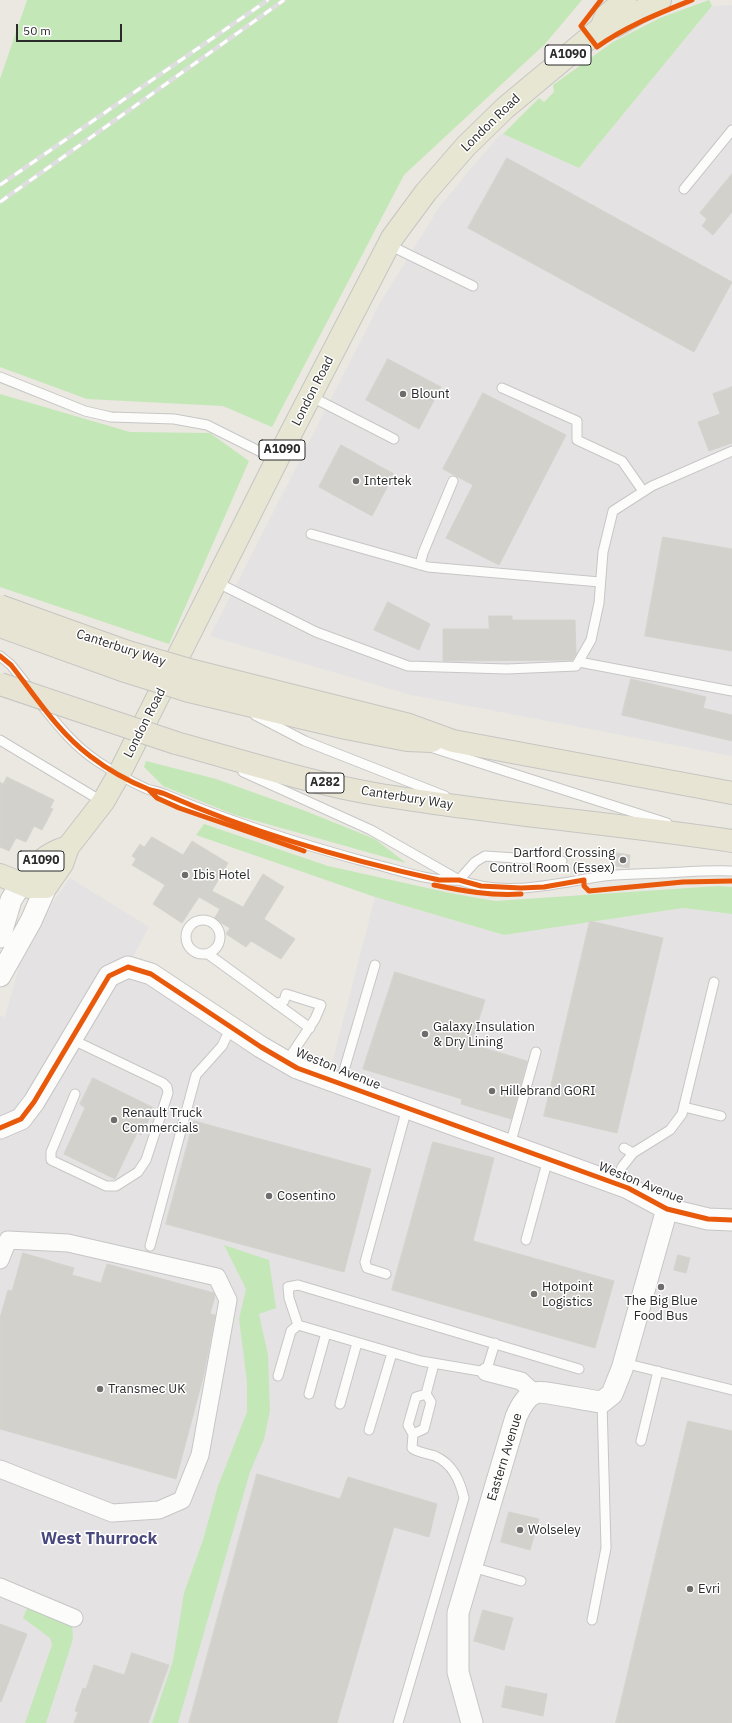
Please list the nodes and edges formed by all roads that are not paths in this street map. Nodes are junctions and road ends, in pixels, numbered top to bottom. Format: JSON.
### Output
{"nodes":[{"id":1,"x":625,"y":0,"type":"edge"},
{"id":2,"x":660,"y":0,"type":"edge"},
{"id":3,"x":601,"y":28,"type":"junction"},
{"id":4,"x":732,"y":130,"type":"edge"},
{"id":5,"x":684,"y":189,"type":"dead end"},
{"id":6,"x":389,"y":245,"type":"junction"},
{"id":7,"x":473,"y":286,"type":"dead end"},
{"id":8,"x":0,"y":377,"type":"edge"},
{"id":9,"x":502,"y":388,"type":"dead end"},
{"id":10,"x":310,"y":396,"type":"junction"},
{"id":11,"x":394,"y":438,"type":"dead end"},
{"id":12,"x":732,"y":451,"type":"edge"},
{"id":13,"x":277,"y":460,"type":"junction"},
{"id":14,"x":453,"y":481,"type":"dead end"},
{"id":15,"x":643,"y":492,"type":"junction"},
{"id":16,"x":311,"y":534,"type":"dead end"},
{"id":17,"x":420,"y":565,"type":"junction"},
{"id":18,"x":216,"y":582,"type":"junction"},
{"id":19,"x":600,"y":582,"type":"junction"},
{"id":20,"x":0,"y":606,"type":"edge"},
{"id":21,"x":0,"y":626,"type":"edge"},
{"id":22,"x":0,"y":656,"type":"edge"},
{"id":23,"x":579,"y":662,"type":"junction"},
{"id":24,"x":191,"y":681,"type":"junction"},
{"id":25,"x":0,"y":684,"type":"edge"},
{"id":26,"x":732,"y":691,"type":"edge"},
{"id":27,"x":230,"y":701,"type":"junction"},
{"id":28,"x":0,"y":740,"type":"edge"},
{"id":29,"x":407,"y":740,"type":"junction"},
{"id":30,"x":453,"y":741,"type":"junction"},
{"id":31,"x":176,"y":743,"type":"junction"},
{"id":32,"x":119,"y":774,"type":"junction"},
{"id":33,"x":732,"y":793,"type":"edge"},
{"id":34,"x":103,"y":802,"type":"junction"},
{"id":35,"x":478,"y":809,"type":"junction"},
{"id":36,"x":724,"y":840,"type":"edge"},
{"id":37,"x":68,"y":846,"type":"junction"},
{"id":38,"x":562,"y":861,"type":"dead end"},
{"id":39,"x":732,"y":871,"type":"edge"},
{"id":40,"x":0,"y":875,"type":"edge"},
{"id":41,"x":459,"y":880,"type":"junction"},
{"id":42,"x":21,"y":884,"type":"junction"},
{"id":43,"x":46,"y":887,"type":"junction"},
{"id":44,"x":0,"y":937,"type":"edge"},
{"id":45,"x":208,"y":954,"type":"dead end"},
{"id":46,"x":375,"y":965,"type":"dead end"},
{"id":47,"x":0,"y":976,"type":"edge"},
{"id":48,"x":714,"y":982,"type":"dead end"},
{"id":49,"x":276,"y":1004,"type":"junction"},
{"id":50,"x":231,"y":1027,"type":"junction"},
{"id":51,"x":310,"y":1028,"type":"junction"},
{"id":52,"x":71,"y":1039,"type":"junction"},
{"id":53,"x":536,"y":1052,"type":"dead end"},
{"id":54,"x":287,"y":1061,"type":"junction"},
{"id":55,"x":340,"y":1084,"type":"junction"},
{"id":56,"x":76,"y":1094,"type":"dead end"},
{"id":57,"x":684,"y":1107,"type":"junction"},
{"id":58,"x":407,"y":1108,"type":"junction"},
{"id":59,"x":722,"y":1116,"type":"dead end"},
{"id":60,"x":0,"y":1128,"type":"edge"},
{"id":61,"x":510,"y":1145,"type":"junction"},
{"id":62,"x":624,"y":1148,"type":"dead end"},
{"id":63,"x":633,"y":1153,"type":"junction"},
{"id":64,"x":548,"y":1159,"type":"junction"},
{"id":65,"x":615,"y":1183,"type":"junction"},
{"id":66,"x":667,"y":1209,"type":"junction"},
{"id":67,"x":732,"y":1220,"type":"edge"},
{"id":68,"x":526,"y":1240,"type":"dead end"},
{"id":69,"x":150,"y":1246,"type":"dead end"},
{"id":70,"x":0,"y":1260,"type":"edge"},
{"id":71,"x":386,"y":1274,"type":"dead end"},
{"id":72,"x":298,"y":1325,"type":"junction"},
{"id":73,"x":326,"y":1333,"type":"junction"},
{"id":74,"x":357,"y":1343,"type":"junction"},
{"id":75,"x":495,"y":1343,"type":"junction"},
{"id":76,"x":392,"y":1353,"type":"junction"},
{"id":77,"x":624,"y":1362,"type":"junction"},
{"id":78,"x":434,"y":1364,"type":"junction"},
{"id":79,"x":579,"y":1369,"type":"dead end"},
{"id":80,"x":658,"y":1371,"type":"junction"},
{"id":81,"x":486,"y":1372,"type":"junction"},
{"id":82,"x":278,"y":1376,"type":"dead end"},
{"id":83,"x":732,"y":1390,"type":"edge"},
{"id":84,"x":534,"y":1393,"type":"junction"},
{"id":85,"x":309,"y":1394,"type":"dead end"},
{"id":86,"x":426,"y":1394,"type":"junction"},
{"id":87,"x":602,"y":1402,"type":"junction"},
{"id":88,"x":340,"y":1404,"type":"dead end"},
{"id":89,"x":369,"y":1430,"type":"dead end"},
{"id":90,"x":413,"y":1434,"type":"junction"},
{"id":91,"x":641,"y":1441,"type":"dead end"},
{"id":92,"x":0,"y":1468,"type":"edge"},
{"id":93,"x":472,"y":1567,"type":"junction"},
{"id":94,"x":521,"y":1581,"type":"dead end"},
{"id":95,"x":0,"y":1587,"type":"edge"},
{"id":96,"x":74,"y":1618,"type":"dead end"},
{"id":97,"x":592,"y":1620,"type":"dead end"},
{"id":98,"x":398,"y":1723,"type":"edge"},
{"id":99,"x":472,"y":1723,"type":"edge"}],
"edges":[{"from":1,"to":3,"type":"main road","name":"London Road","number":"A1090"},
{"from":2,"to":3,"type":"main road","name":"London Road","number":"A1090"},
{"from":3,"to":6,"type":"main road","name":"London Road","number":"A1090"},
{"from":4,"to":5,"type":"lane"},
{"from":6,"to":7,"type":"lane"},
{"from":6,"to":10,"type":"main road","name":"London Road","number":"A1090"},
{"from":8,"to":13,"type":"lane"},
{"from":9,"to":15,"type":"lane"},
{"from":10,"to":11,"type":"lane"},
{"from":10,"to":13,"type":"main road","name":"London Road","number":"A1090"},
{"from":12,"to":15,"type":"lane"},
{"from":13,"to":18,"type":"main road","name":"London Road","number":"A1090"},
{"from":14,"to":17,"type":"lane"},
{"from":15,"to":19,"type":"lane"},
{"from":16,"to":17,"type":"lane"},
{"from":17,"to":19,"type":"lane"},
{"from":18,"to":23,"type":"lane"},
{"from":18,"to":32,"type":"main road","name":"London Road","number":"A1090"},
{"from":19,"to":23,"type":"lane"},
{"from":20,"to":24,"type":"highway","name":"Canterbury Way","bridge":true},
{"from":21,"to":24,"type":"highway","name":"Canterbury Way","bridge":true},
{"from":22,"to":32,"type":"lane"},
{"from":23,"to":26,"type":"lane"},
{"from":24,"to":27,"type":"highway","name":"Canterbury Way"},
{"from":24,"to":30,"type":"highway","name":"Canterbury Way"},
{"from":25,"to":31,"type":"highway","name":"Canterbury Way","number":"A282","bridge":true},
{"from":27,"to":29,"type":"highway","name":"Canterbury Way"},
{"from":27,"to":35,"type":"lane"},
{"from":28,"to":34,"type":"lane"},
{"from":29,"to":30,"type":"highway","name":"Canterbury Way"},
{"from":29,"to":36,"type":"lane"},
{"from":30,"to":33,"type":"highway","name":"Canterbury Way"},
{"from":31,"to":35,"type":"highway","name":"Canterbury Way","number":"A282"},
{"from":31,"to":41,"type":"lane"},
{"from":32,"to":34,"type":"main road","name":"London Road","number":"A1090"},
{"from":32,"to":41,"type":"lane"},
{"from":34,"to":37,"type":"main road","name":"London Road","number":"A1090"},
{"from":35,"to":36,"type":"highway","name":"Canterbury Way","number":"A282"},
{"from":37,"to":42,"type":"main road","name":"London Road","number":"A1090"},
{"from":37,"to":43,"type":"main road","name":"London Road","number":"A1090"},
{"from":38,"to":41,"type":"lane"},
{"from":39,"to":41,"type":"lane"},
{"from":40,"to":42,"type":"main road","number":"A1090"},
{"from":42,"to":43,"type":"main road","number":"A1090"},
{"from":42,"to":44,"type":"street","name":"London Road"},
{"from":43,"to":47,"type":"street","name":"London Road"},
{"from":45,"to":49,"type":"lane"},
{"from":46,"to":55,"type":"lane"},
{"from":48,"to":57,"type":"lane"},
{"from":49,"to":51,"type":"lane"},
{"from":49,"to":51,"type":"lane"},
{"from":50,"to":52,"type":"street","name":"Weston Avenue"},
{"from":50,"to":54,"type":"street","name":"Weston Avenue"},
{"from":50,"to":69,"type":"lane"},
{"from":51,"to":54,"type":"lane"},
{"from":52,"to":56,"type":"lane"},
{"from":52,"to":60,"type":"street","name":"Weston Avenue"},
{"from":53,"to":61,"type":"lane"},
{"from":54,"to":55,"type":"street","name":"Weston Avenue"},
{"from":55,"to":58,"type":"street","name":"Weston Avenue"},
{"from":57,"to":59,"type":"lane"},
{"from":57,"to":63,"type":"lane"},
{"from":58,"to":61,"type":"street","name":"Weston Avenue"},
{"from":58,"to":71,"type":"lane"},
{"from":61,"to":64,"type":"street","name":"Weston Avenue"},
{"from":62,"to":63,"type":"lane"},
{"from":63,"to":65,"type":"lane"},
{"from":64,"to":65,"type":"street","name":"Weston Avenue"},
{"from":64,"to":68,"type":"lane"},
{"from":65,"to":66,"type":"street","name":"Weston Avenue"},
{"from":66,"to":67,"type":"street","name":"Weston Avenue"},
{"from":66,"to":77,"type":"street"},
{"from":70,"to":92,"type":"street"},
{"from":72,"to":73,"type":"lane"},
{"from":72,"to":75,"type":"lane"},
{"from":72,"to":82,"type":"lane"},
{"from":73,"to":74,"type":"lane"},
{"from":73,"to":85,"type":"lane"},
{"from":74,"to":76,"type":"lane"},
{"from":74,"to":88,"type":"lane"},
{"from":75,"to":79,"type":"lane"},
{"from":75,"to":81,"type":"lane"},
{"from":76,"to":78,"type":"lane"},
{"from":76,"to":89,"type":"lane"},
{"from":77,"to":80,"type":"lane"},
{"from":77,"to":87,"type":"street"},
{"from":78,"to":81,"type":"lane"},
{"from":78,"to":86,"type":"lane"},
{"from":80,"to":83,"type":"lane"},
{"from":80,"to":91,"type":"lane"},
{"from":81,"to":84,"type":"street"},
{"from":84,"to":87,"type":"street"},
{"from":84,"to":93,"type":"street","name":"Eastern Avenue"},
{"from":86,"to":90,"type":"lane"},
{"from":86,"to":90,"type":"lane"},
{"from":87,"to":97,"type":"lane"},
{"from":90,"to":98,"type":"lane"},
{"from":93,"to":94,"type":"lane"},
{"from":93,"to":99,"type":"street","name":"Eastern Avenue"},
{"from":95,"to":96,"type":"street"}]}
